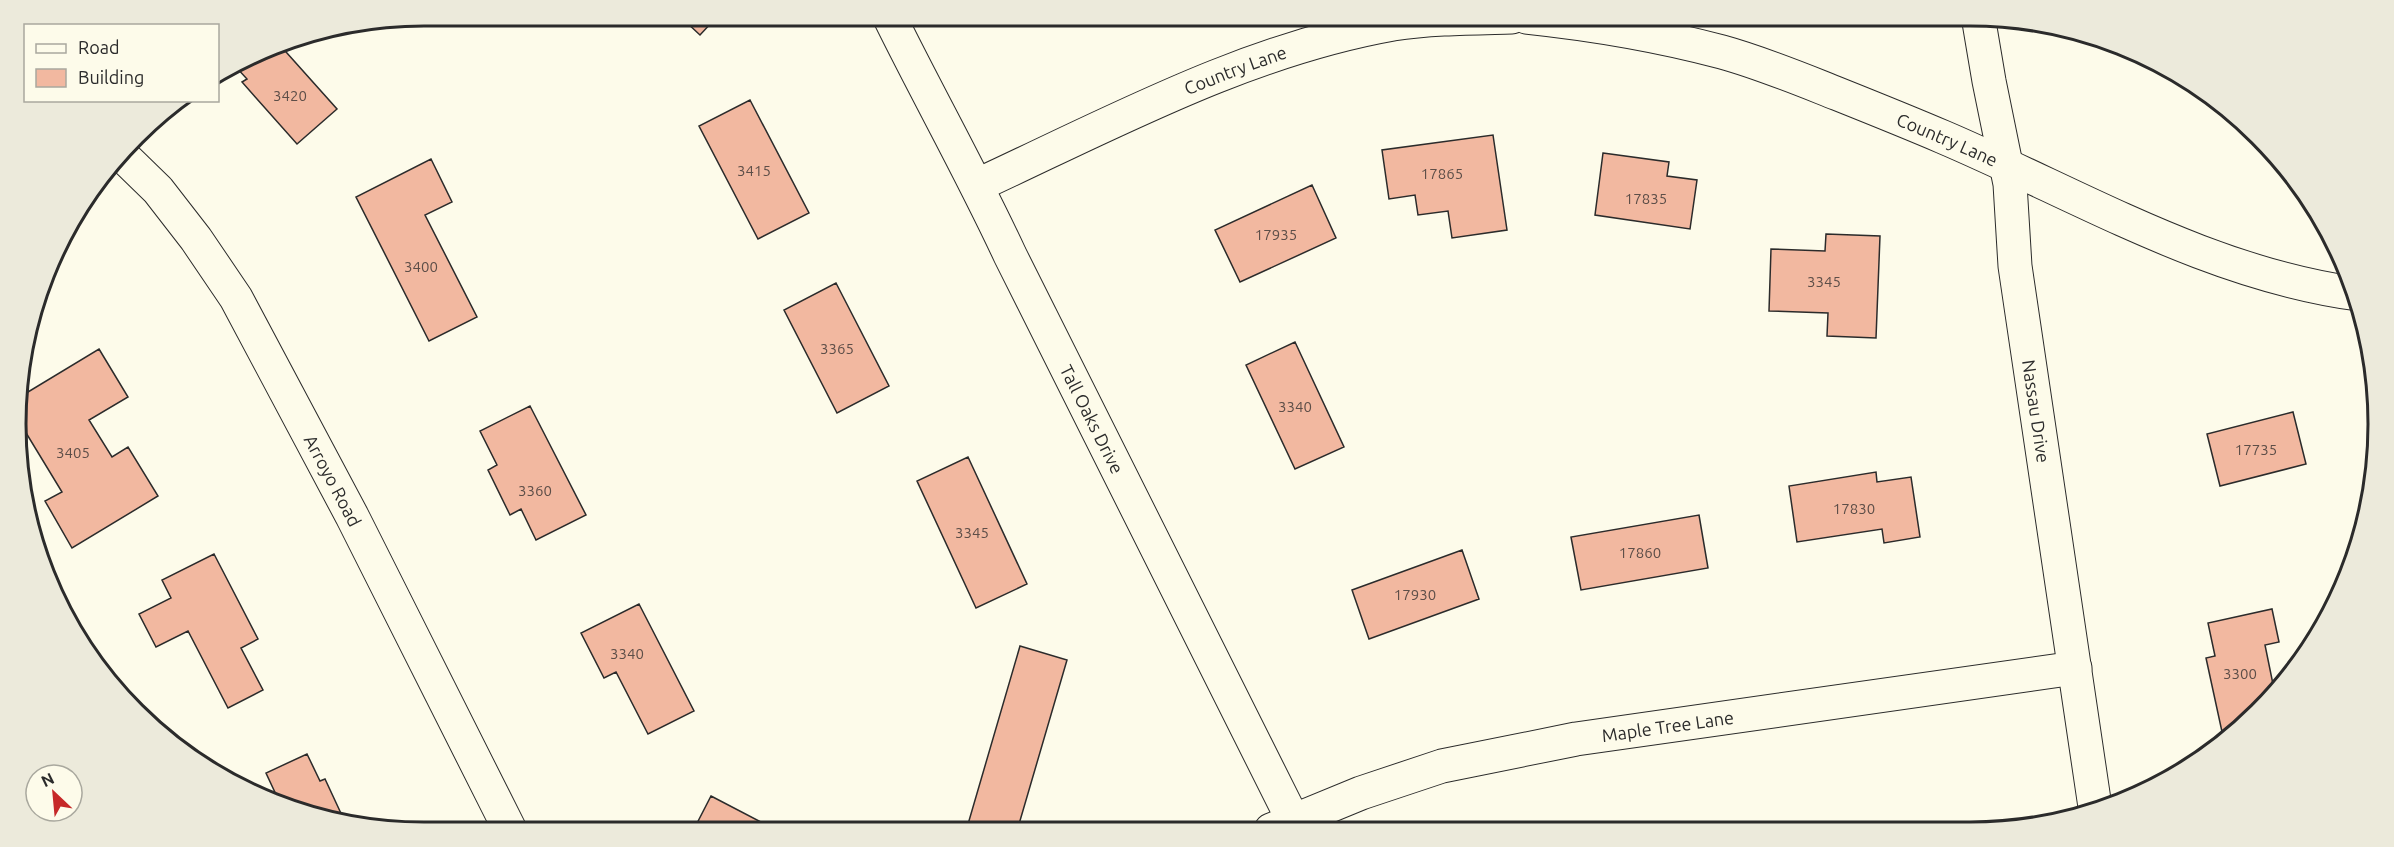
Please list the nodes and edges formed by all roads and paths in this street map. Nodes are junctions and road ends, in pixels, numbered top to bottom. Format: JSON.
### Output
{"nodes":[{"id":1,"x":894,"y":26,"type":"edge"},
{"id":2,"x":1387,"y":26,"type":"edge"},
{"id":3,"x":1601,"y":26,"type":"edge"},
{"id":4,"x":1980,"y":26,"type":"edge"},
{"id":5,"x":126,"y":159,"type":"edge"},
{"id":6,"x":2007,"y":166,"type":"junction"},
{"id":7,"x":978,"y":185,"type":"junction"},
{"id":8,"x":2346,"y":292,"type":"edge"},
{"id":9,"x":2075,"y":668,"type":"junction"},
{"id":10,"x":2094,"y":801,"type":"edge"},
{"id":11,"x":506,"y":822,"type":"edge"},
{"id":12,"x":1281,"y":822,"type":"edge"},
{"id":13,"x":1289,"y":822,"type":"edge"}],
"edges":[{"from":1,"to":7,"type":"street","name":"Tall Oaks Drive"},
{"from":2,"to":7,"type":"street","name":"Country Lane"},
{"from":3,"to":6,"type":"street","name":"Country Lane"},
{"from":4,"to":6,"type":"street","name":"Nassau Drive"},
{"from":5,"to":11,"type":"street","name":"Arroyo Road"},
{"from":6,"to":8,"type":"street","name":"Country Lane"},
{"from":6,"to":9,"type":"street","name":"Nassau Drive"},
{"from":7,"to":12,"type":"street","name":"Tall Oaks Drive"},
{"from":9,"to":10,"type":"street","name":"Nassau Drive"},
{"from":9,"to":13,"type":"street","name":"Maple Tree Lane"}]}
